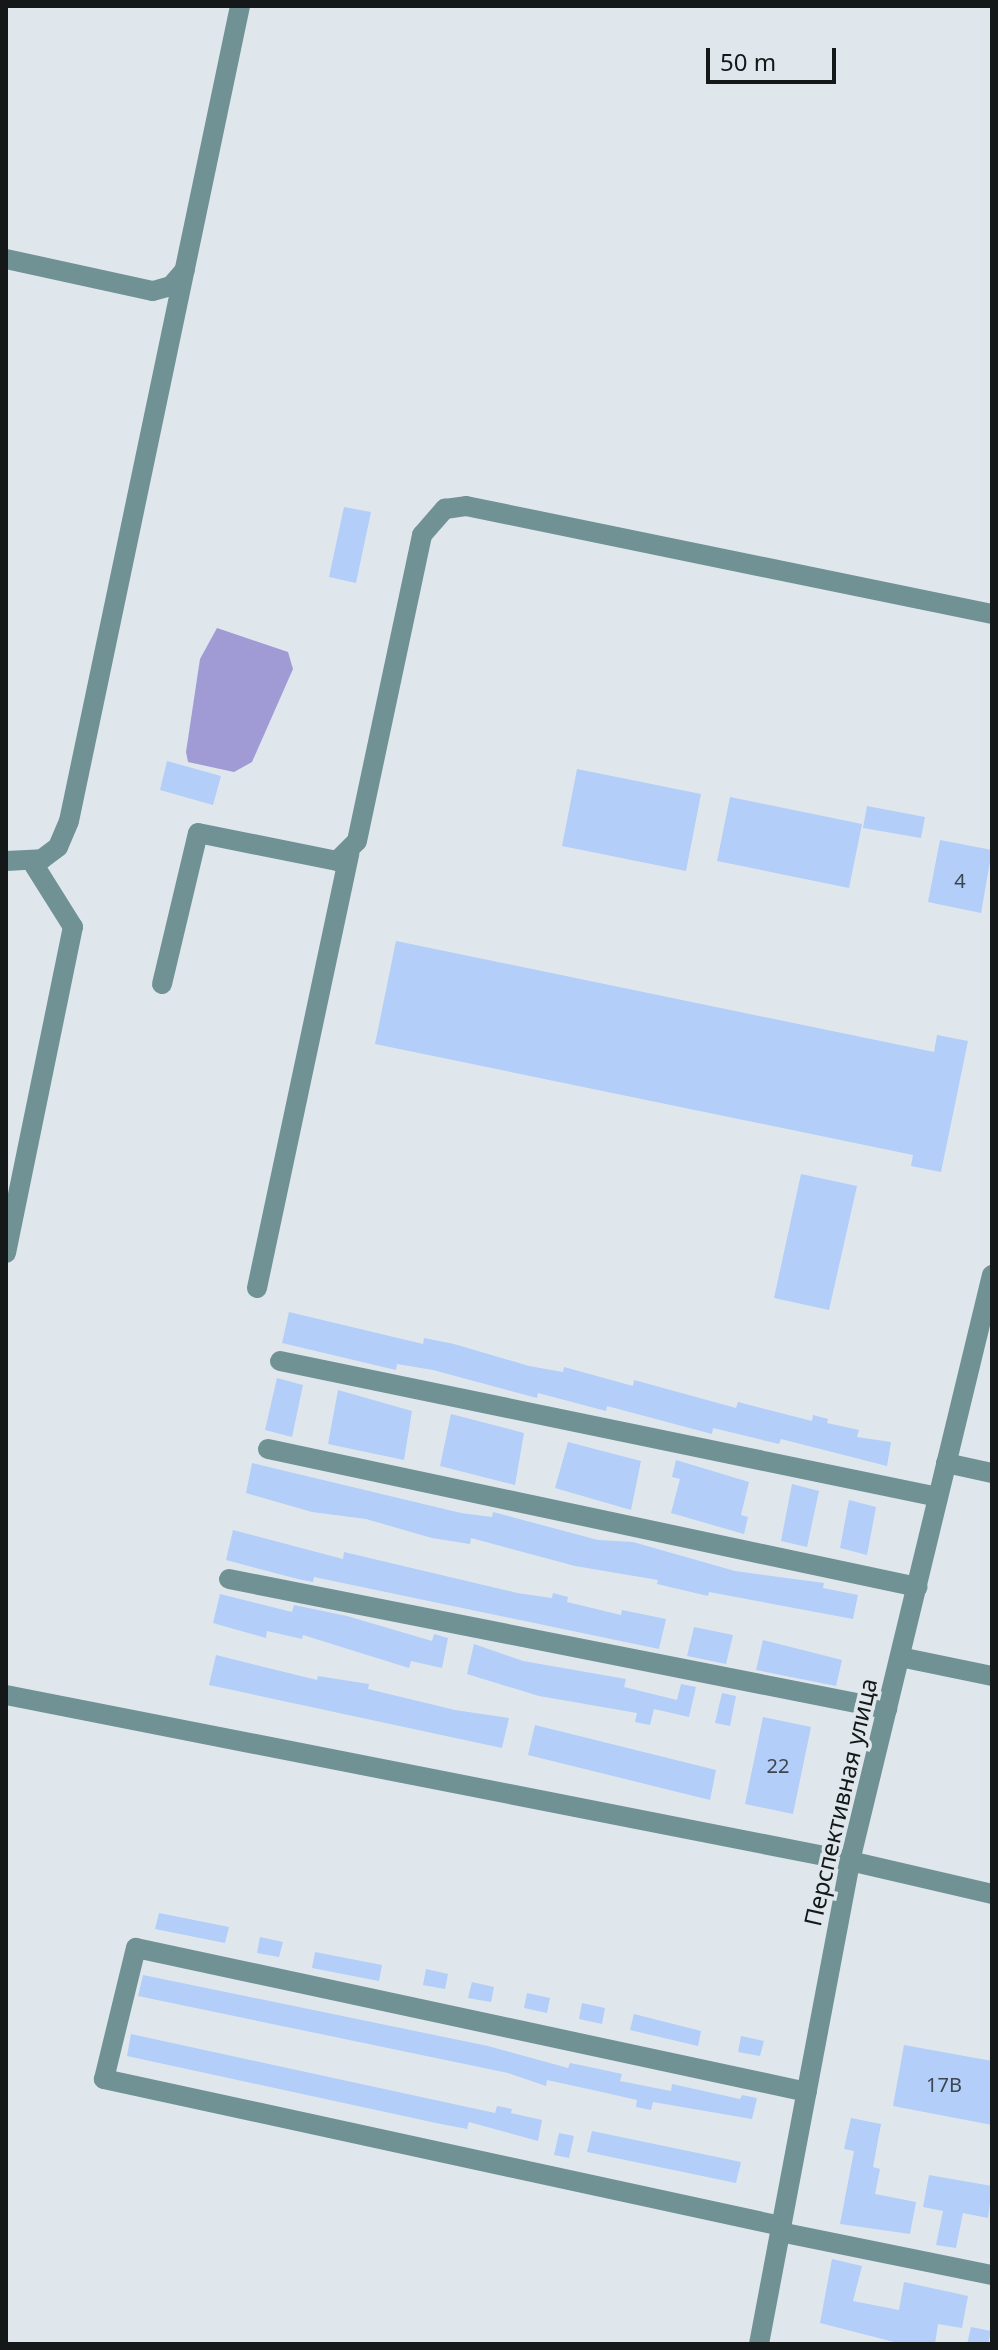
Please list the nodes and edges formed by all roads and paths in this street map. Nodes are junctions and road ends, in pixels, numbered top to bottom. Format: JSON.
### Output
{"nodes":[{"id":1,"x":240,"y":6,"type":"edge"},
{"id":2,"x":6,"y":259,"type":"edge"},
{"id":3,"x":185,"y":270,"type":"junction"},
{"id":4,"x":992,"y":614,"type":"edge"},
{"id":5,"x":349,"y":854,"type":"junction"},
{"id":6,"x":31,"y":860,"type":"junction"},
{"id":7,"x":6,"y":861,"type":"edge"},
{"id":8,"x":162,"y":984,"type":"dead end"},
{"id":9,"x":6,"y":1253,"type":"edge"},
{"id":10,"x":992,"y":1275,"type":"edge"},
{"id":11,"x":257,"y":1288,"type":"dead end"},
{"id":12,"x":280,"y":1361,"type":"dead end"},
{"id":13,"x":268,"y":1449,"type":"dead end"},
{"id":14,"x":946,"y":1463,"type":"junction"},
{"id":15,"x":992,"y":1473,"type":"edge"},
{"id":16,"x":938,"y":1497,"type":"junction"},
{"id":17,"x":229,"y":1579,"type":"dead end"},
{"id":18,"x":917,"y":1587,"type":"junction"},
{"id":19,"x":900,"y":1657,"type":"junction"},
{"id":20,"x":992,"y":1676,"type":"edge"},
{"id":21,"x":6,"y":1695,"type":"edge"},
{"id":22,"x":887,"y":1709,"type":"junction"},
{"id":23,"x":850,"y":1861,"type":"junction"},
{"id":24,"x":992,"y":1894,"type":"edge"},
{"id":25,"x":807,"y":2092,"type":"junction"},
{"id":26,"x":781,"y":2229,"type":"junction"},
{"id":27,"x":992,"y":2275,"type":"edge"},
{"id":28,"x":759,"y":2344,"type":"edge"}],
"edges":[{"from":1,"to":3,"type":"street"},
{"from":2,"to":3,"type":"street"},
{"from":3,"to":6,"type":"street"},
{"from":4,"to":5,"type":"street"},
{"from":5,"to":8,"type":"street"},
{"from":5,"to":11,"type":"street"},
{"from":6,"to":7,"type":"street"},
{"from":6,"to":9,"type":"street"},
{"from":10,"to":14,"type":"street","name":"Перспективная улица"},
{"from":12,"to":16,"type":"street"},
{"from":13,"to":18,"type":"street"},
{"from":14,"to":15,"type":"street"},
{"from":14,"to":16,"type":"street","name":"Перспективная улица"},
{"from":16,"to":18,"type":"street","name":"Перспективная улица"},
{"from":17,"to":22,"type":"street"},
{"from":18,"to":19,"type":"street","name":"Перспективная улица"},
{"from":19,"to":20,"type":"street"},
{"from":19,"to":22,"type":"street","name":"Перспективная улица"},
{"from":21,"to":23,"type":"street"},
{"from":22,"to":23,"type":"street","name":"Перспективная улица"},
{"from":23,"to":24,"type":"street"},
{"from":23,"to":25,"type":"street","name":"Перспективная улица"},
{"from":25,"to":26,"type":"street","name":"Перспективная улица"},
{"from":25,"to":26,"type":"street"},
{"from":26,"to":27,"type":"street"},
{"from":26,"to":28,"type":"street","name":"Перспективная улица"}]}
